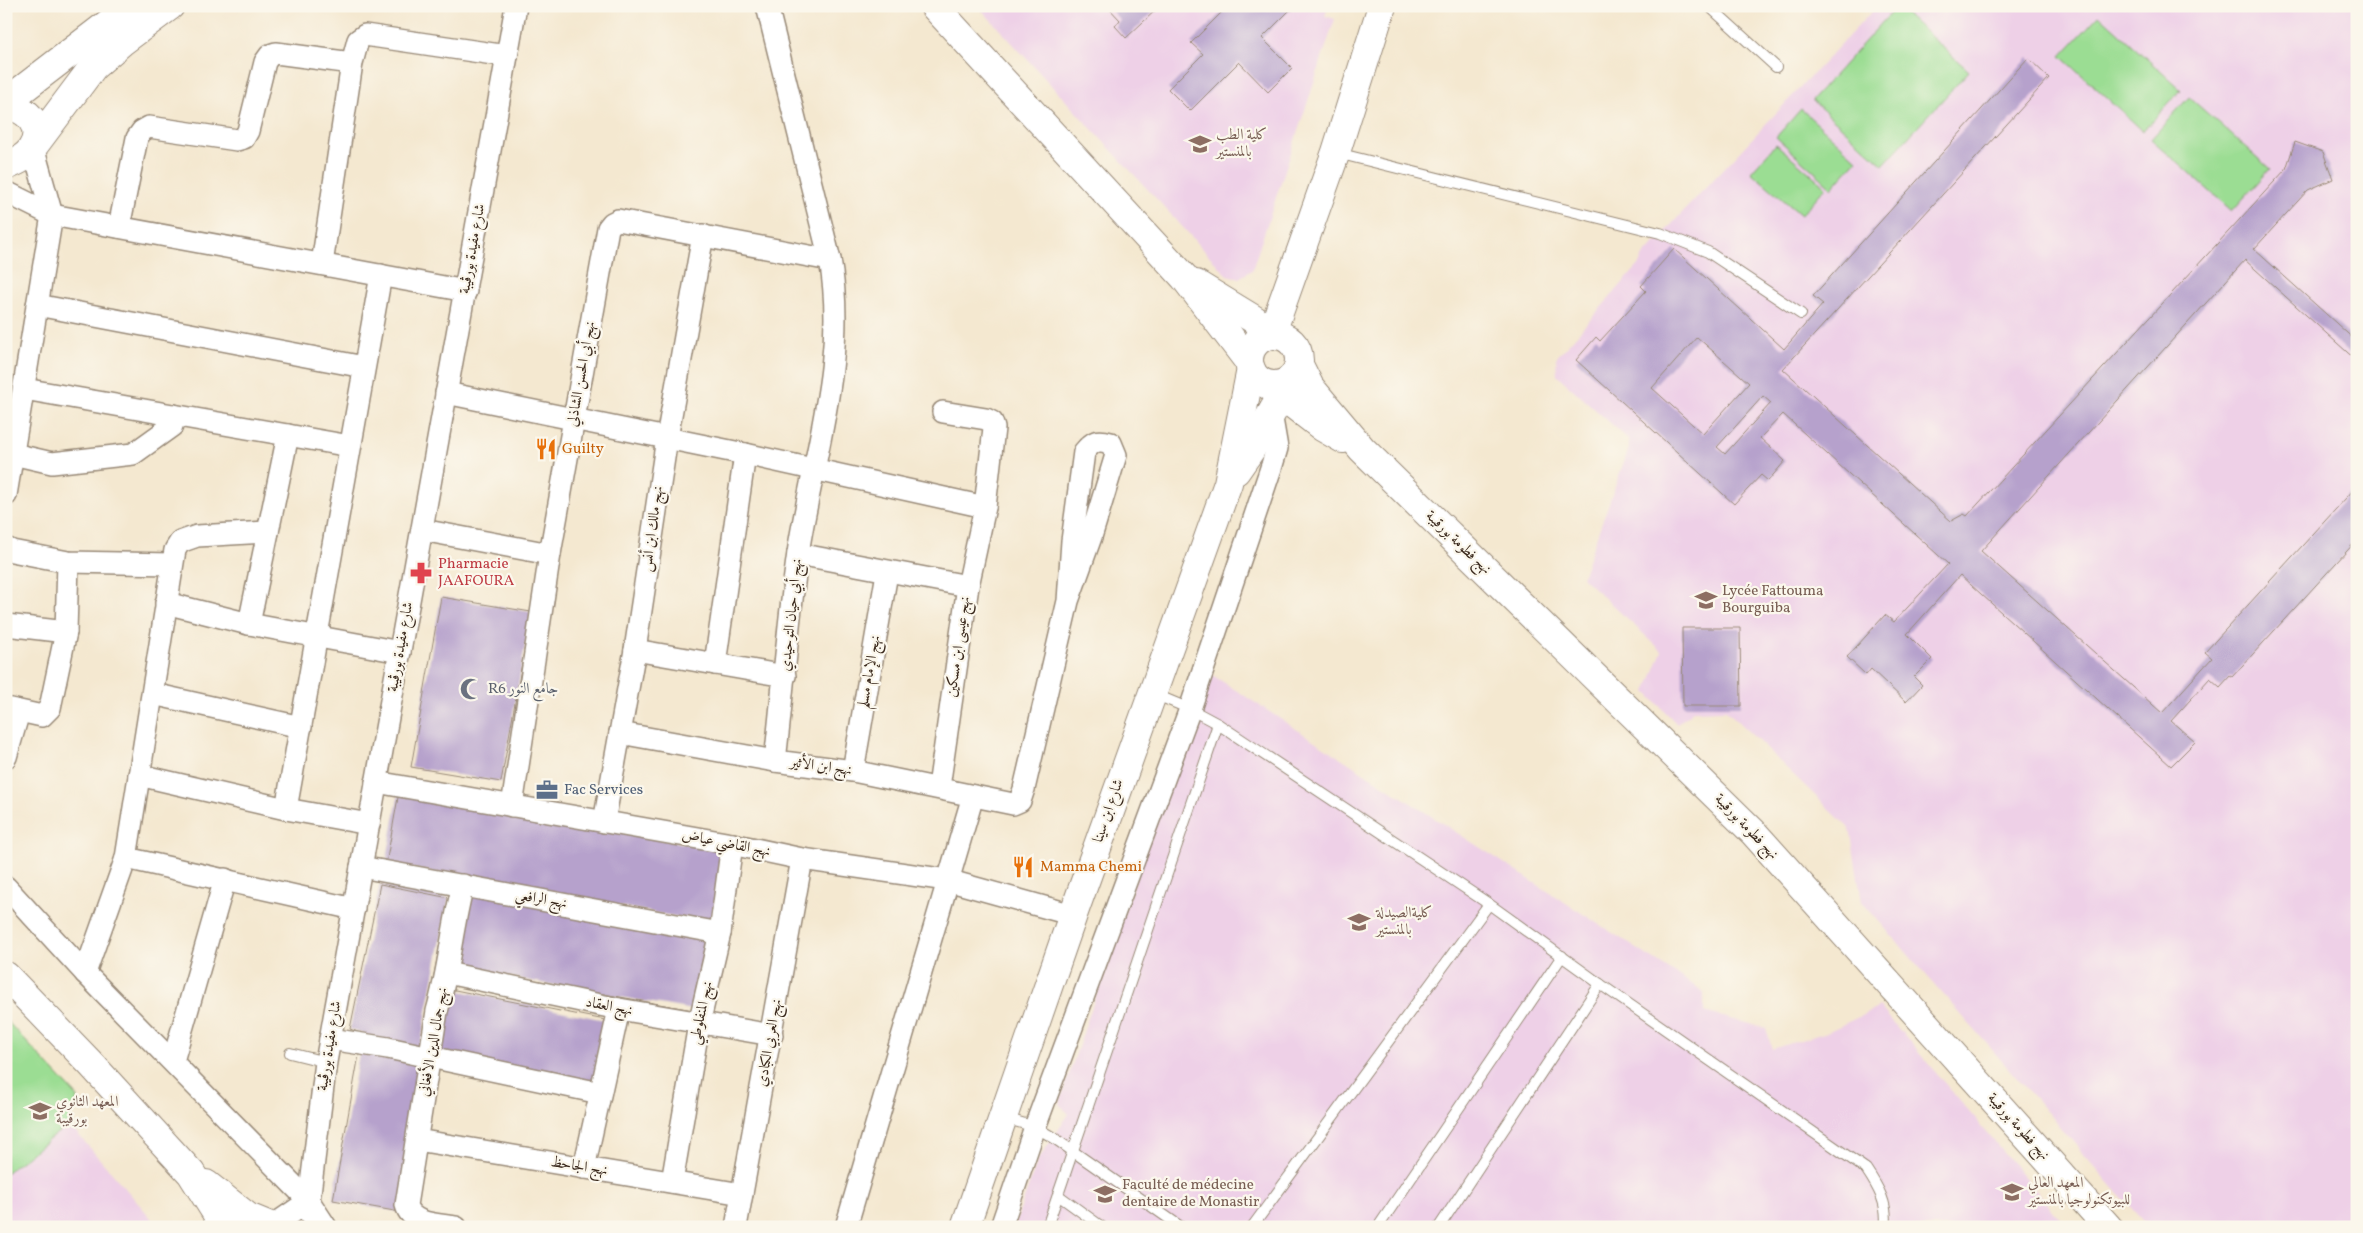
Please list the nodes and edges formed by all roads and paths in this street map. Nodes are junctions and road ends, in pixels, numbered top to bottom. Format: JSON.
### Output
{"nodes":[{"id":1,"x":131,"y":6,"type":"edge"},
{"id":2,"x":170,"y":6,"type":"edge"},
{"id":3,"x":516,"y":6,"type":"edge"},
{"id":4,"x":767,"y":6,"type":"edge"},
{"id":5,"x":934,"y":6,"type":"edge"},
{"id":6,"x":1382,"y":6,"type":"edge"},
{"id":7,"x":1709,"y":6,"type":"edge"},
{"id":8,"x":507,"y":56,"type":"junction"},
{"id":9,"x":352,"y":63,"type":"junction"},
{"id":10,"x":1776,"y":67,"type":"dead end"},
{"id":11,"x":12,"y":102,"type":"edge"},
{"id":12,"x":33,"y":147,"type":"junction"},
{"id":13,"x":1336,"y":152,"type":"junction"},
{"id":14,"x":6,"y":166,"type":"edge"},
{"id":15,"x":6,"y":192,"type":"edge"},
{"id":16,"x":52,"y":215,"type":"junction"},
{"id":17,"x":119,"y":227,"type":"junction"},
{"id":18,"x":703,"y":235,"type":"junction"},
{"id":19,"x":830,"y":260,"type":"junction"},
{"id":20,"x":322,"y":264,"type":"junction"},
{"id":21,"x":381,"y":275,"type":"junction"},
{"id":22,"x":466,"y":291,"type":"junction"},
{"id":23,"x":37,"y":305,"type":"junction"},
{"id":24,"x":1801,"y":314,"type":"dead end"},
{"id":25,"x":364,"y":367,"type":"junction"},
{"id":26,"x":1274,"y":368,"type":"junction"},
{"id":27,"x":24,"y":389,"type":"junction"},
{"id":28,"x":446,"y":393,"type":"junction"},
{"id":29,"x":943,"y":412,"type":"dead end"},
{"id":30,"x":174,"y":416,"type":"junction"},
{"id":31,"x":574,"y":419,"type":"junction"},
{"id":32,"x":288,"y":435,"type":"junction"},
{"id":33,"x":667,"y":438,"type":"junction"},
{"id":34,"x":350,"y":446,"type":"junction"},
{"id":35,"x":13,"y":454,"type":"junction"},
{"id":36,"x":745,"y":454,"type":"junction"},
{"id":37,"x":813,"y":469,"type":"junction"},
{"id":38,"x":1228,"y":483,"type":"junction"},
{"id":39,"x":6,"y":494,"type":"edge"},
{"id":40,"x":985,"y":507,"type":"junction"},
{"id":41,"x":422,"y":530,"type":"junction"},
{"id":42,"x":268,"y":532,"type":"junction"},
{"id":43,"x":6,"y":548,"type":"edge"},
{"id":44,"x":550,"y":554,"type":"junction"},
{"id":45,"x":798,"y":554,"type":"junction"},
{"id":46,"x":68,"y":562,"type":"junction"},
{"id":47,"x":172,"y":564,"type":"junction"},
{"id":48,"x":887,"y":573,"type":"junction"},
{"id":49,"x":968,"y":586,"type":"junction"},
{"id":50,"x":1068,"y":601,"type":"junction"},
{"id":51,"x":166,"y":603,"type":"junction"},
{"id":52,"x":249,"y":624,"type":"junction"},
{"id":53,"x":6,"y":625,"type":"edge"},
{"id":54,"x":66,"y":632,"type":"junction"},
{"id":55,"x":317,"y":636,"type":"junction"},
{"id":56,"x":635,"y":650,"type":"junction"},
{"id":57,"x":400,"y":652,"type":"junction"},
{"id":58,"x":715,"y":664,"type":"junction"},
{"id":59,"x":785,"y":676,"type":"junction"},
{"id":60,"x":1151,"y":693,"type":"junction"},
{"id":61,"x":153,"y":694,"type":"junction"},
{"id":62,"x":1190,"y":709,"type":"junction"},
{"id":63,"x":13,"y":710,"type":"edge"},
{"id":64,"x":1218,"y":724,"type":"junction"},
{"id":65,"x":301,"y":727,"type":"junction"},
{"id":66,"x":620,"y":733,"type":"junction"},
{"id":67,"x":6,"y":757,"type":"edge"},
{"id":68,"x":775,"y":761,"type":"junction"},
{"id":69,"x":853,"y":771,"type":"junction"},
{"id":70,"x":139,"y":775,"type":"junction"},
{"id":71,"x":376,"y":782,"type":"junction"},
{"id":72,"x":939,"y":788,"type":"junction"},
{"id":73,"x":973,"y":796,"type":"junction"},
{"id":74,"x":512,"y":806,"type":"junction"},
{"id":75,"x":286,"y":809,"type":"junction"},
{"id":76,"x":604,"y":822,"type":"junction"},
{"id":77,"x":369,"y":824,"type":"junction"},
{"id":78,"x":732,"y":844,"type":"junction"},
{"id":79,"x":126,"y":858,"type":"junction"},
{"id":80,"x":802,"y":859,"type":"junction"},
{"id":81,"x":361,"y":867,"type":"junction"},
{"id":82,"x":225,"y":879,"type":"junction"},
{"id":83,"x":947,"y":880,"type":"junction"},
{"id":84,"x":463,"y":885,"type":"junction"},
{"id":85,"x":6,"y":887,"type":"edge"},
{"id":86,"x":1489,"y":904,"type":"junction"},
{"id":87,"x":354,"y":909,"type":"junction"},
{"id":88,"x":1072,"y":915,"type":"junction"},
{"id":89,"x":720,"y":933,"type":"junction"},
{"id":90,"x":1562,"y":956,"type":"junction"},
{"id":91,"x":85,"y":973,"type":"junction"},
{"id":92,"x":447,"y":973,"type":"junction"},
{"id":93,"x":6,"y":976,"type":"edge"},
{"id":94,"x":1600,"y":984,"type":"junction"},
{"id":95,"x":619,"y":1009,"type":"junction"},
{"id":96,"x":699,"y":1024,"type":"junction"},
{"id":97,"x":772,"y":1035,"type":"junction"},
{"id":98,"x":330,"y":1039,"type":"junction"},
{"id":99,"x":290,"y":1053,"type":"dead end"},
{"id":100,"x":431,"y":1057,"type":"junction"},
{"id":101,"x":172,"y":1060,"type":"junction"},
{"id":102,"x":326,"y":1062,"type":"junction"},
{"id":103,"x":600,"y":1092,"type":"junction"},
{"id":104,"x":1004,"y":1118,"type":"junction"},
{"id":105,"x":1035,"y":1127,"type":"junction"},
{"id":106,"x":417,"y":1140,"type":"junction"},
{"id":107,"x":1074,"y":1152,"type":"junction"},
{"id":108,"x":584,"y":1168,"type":"junction"},
{"id":109,"x":191,"y":1173,"type":"junction"},
{"id":110,"x":672,"y":1182,"type":"junction"},
{"id":111,"x":742,"y":1194,"type":"junction"},
{"id":112,"x":1058,"y":1195,"type":"junction"},
{"id":113,"x":309,"y":1201,"type":"junction"},
{"id":114,"x":273,"y":1226,"type":"edge"},
{"id":115,"x":225,"y":1227,"type":"edge"},
{"id":116,"x":311,"y":1227,"type":"edge"},
{"id":117,"x":326,"y":1227,"type":"edge"},
{"id":118,"x":456,"y":1227,"type":"edge"},
{"id":119,"x":736,"y":1227,"type":"edge"},
{"id":120,"x":846,"y":1227,"type":"edge"},
{"id":121,"x":966,"y":1227,"type":"edge"},
{"id":122,"x":1001,"y":1227,"type":"edge"},
{"id":123,"x":1047,"y":1227,"type":"edge"},
{"id":124,"x":1102,"y":1227,"type":"edge"},
{"id":125,"x":1180,"y":1227,"type":"edge"},
{"id":126,"x":1252,"y":1227,"type":"edge"},
{"id":127,"x":1378,"y":1227,"type":"edge"},
{"id":128,"x":1439,"y":1227,"type":"edge"},
{"id":129,"x":1885,"y":1227,"type":"edge"},
{"id":130,"x":2108,"y":1227,"type":"edge"}],
"edges":[{"from":1,"to":11,"type":"main road"},
{"from":2,"to":12,"type":"main road"},
{"from":3,"to":8,"type":"street","name":"شارع مفيدة بورڨيبة"},
{"from":4,"to":19,"type":"street","name":"نهج أبي حيان التوحيدي"},
{"from":5,"to":26,"type":"main road"},
{"from":6,"to":13,"type":"main road"},
{"from":7,"to":10,"type":"lane"},
{"from":8,"to":9,"type":"street"},
{"from":8,"to":22,"type":"street","name":"شارع مفيدة بورڨيبة"},
{"from":9,"to":17,"type":"street"},
{"from":9,"to":20,"type":"street"},
{"from":11,"to":12,"type":"main road"},
{"from":12,"to":14,"type":"main road"},
{"from":12,"to":16,"type":"street"},
{"from":13,"to":24,"type":"lane"},
{"from":13,"to":26,"type":"main road"},
{"from":15,"to":16,"type":"street"},
{"from":16,"to":17,"type":"street"},
{"from":16,"to":23,"type":"street"},
{"from":17,"to":20,"type":"street"},
{"from":18,"to":19,"type":"street","name":"نهج أبي الحسن الشاذلي"},
{"from":18,"to":31,"type":"street","name":"نهج أبي الحسن الشاذلي"},
{"from":18,"to":33,"type":"street","name":"نهج مالك ابن أنس"},
{"from":19,"to":37,"type":"street","name":"نهج أبي حيان التوحيدي"},
{"from":20,"to":21,"type":"street"},
{"from":21,"to":22,"type":"street"},
{"from":21,"to":25,"type":"street"},
{"from":22,"to":28,"type":"street","name":"شارع مفيدة بورڨيبة"},
{"from":23,"to":25,"type":"street"},
{"from":23,"to":27,"type":"street"},
{"from":25,"to":34,"type":"street"},
{"from":26,"to":38,"type":"main road"},
{"from":26,"to":38,"type":"main road"},
{"from":26,"to":62,"type":"street"},
{"from":26,"to":130,"type":"main road","name":"نهج فطومة بورقيبة"},
{"from":27,"to":30,"type":"street"},
{"from":27,"to":35,"type":"street"},
{"from":28,"to":31,"type":"street"},
{"from":28,"to":41,"type":"street","name":"شارع مفيدة بورڨيبة"},
{"from":29,"to":40,"type":"street","name":"نهج عيسى ابن مسكين"},
{"from":30,"to":32,"type":"street"},
{"from":30,"to":35,"type":"street"},
{"from":31,"to":33,"type":"street"},
{"from":31,"to":44,"type":"street","name":"نهج أبي الحسن الشاذلي"},
{"from":32,"to":34,"type":"street"},
{"from":32,"to":42,"type":"street"},
{"from":33,"to":36,"type":"street"},
{"from":33,"to":56,"type":"street","name":"نهج مالك ابن أنس"},
{"from":34,"to":55,"type":"street"},
{"from":35,"to":39,"type":"street"},
{"from":36,"to":37,"type":"street"},
{"from":36,"to":58,"type":"street"},
{"from":37,"to":40,"type":"street"},
{"from":37,"to":45,"type":"street","name":"نهج أبي حيان التوحيدي"},
{"from":38,"to":60,"type":"main road","name":"شارع ابن سينا"},
{"from":40,"to":49,"type":"street","name":"نهج عيسى ابن مسكين"},
{"from":41,"to":44,"type":"street"},
{"from":41,"to":57,"type":"street","name":"شارع مفيدة بورڨيبة"},
{"from":42,"to":47,"type":"street"},
{"from":42,"to":52,"type":"street"},
{"from":43,"to":46,"type":"street"},
{"from":44,"to":74,"type":"street","name":"نهج أبي الحسن الشاذلي"},
{"from":45,"to":48,"type":"street"},
{"from":45,"to":59,"type":"street","name":"نهج أبي حيان التوحيدي"},
{"from":46,"to":47,"type":"street"},
{"from":46,"to":54,"type":"street"},
{"from":47,"to":51,"type":"street"},
{"from":48,"to":49,"type":"street"},
{"from":48,"to":69,"type":"street","name":"نهج الإمام مسلم"},
{"from":49,"to":72,"type":"street","name":"نهج عيسى ابن مسكين"},
{"from":50,"to":50,"type":"street"},
{"from":50,"to":73,"type":"street","name":"نهج ابن الأثير"},
{"from":51,"to":52,"type":"street"},
{"from":51,"to":61,"type":"street"},
{"from":52,"to":55,"type":"street"},
{"from":53,"to":54,"type":"street"},
{"from":54,"to":63,"type":"street"},
{"from":55,"to":57,"type":"street"},
{"from":55,"to":65,"type":"street"},
{"from":56,"to":58,"type":"street"},
{"from":56,"to":66,"type":"street","name":"نهج مالك ابن أنس"},
{"from":57,"to":71,"type":"street","name":"شارع مفيدة بورڨيبة"},
{"from":58,"to":59,"type":"street"},
{"from":59,"to":68,"type":"street","name":"نهج أبي حيان التوحيدي"},
{"from":60,"to":62,"type":"lane"},
{"from":60,"to":88,"type":"main road","name":"شارع ابن سينا"},
{"from":61,"to":65,"type":"street"},
{"from":61,"to":70,"type":"street"},
{"from":62,"to":64,"type":"lane"},
{"from":62,"to":105,"type":"street"},
{"from":63,"to":67,"type":"street"},
{"from":64,"to":86,"type":"lane"},
{"from":64,"to":107,"type":"lane"},
{"from":65,"to":75,"type":"street"},
{"from":66,"to":68,"type":"street","name":"نهج ابن الأثير"},
{"from":66,"to":76,"type":"street","name":"نهج مالك ابن أنس"},
{"from":68,"to":69,"type":"street","name":"نهج ابن الأثير"},
{"from":69,"to":72,"type":"street","name":"نهج ابن الأثير"},
{"from":70,"to":75,"type":"street"},
{"from":70,"to":79,"type":"street"},
{"from":71,"to":74,"type":"street","name":"نهج القاضي عياض"},
{"from":71,"to":77,"type":"street","name":"شارع مفيدة بورڨيبة"},
{"from":72,"to":73,"type":"street","name":"نهج ابن الأثير"},
{"from":73,"to":83,"type":"street"},
{"from":74,"to":76,"type":"street","name":"نهج القاضي عياض"},
{"from":75,"to":77,"type":"street"},
{"from":76,"to":78,"type":"street","name":"نهج القاضي عياض"},
{"from":77,"to":81,"type":"street","name":"شارع مفيدة بورڨيبة"},
{"from":78,"to":80,"type":"street","name":"نهج القاضي عياض"},
{"from":78,"to":89,"type":"street","name":"نهج المنفلوطي"},
{"from":79,"to":82,"type":"street"},
{"from":79,"to":91,"type":"street"},
{"from":80,"to":83,"type":"street","name":"نهج القاضي عياض"},
{"from":80,"to":97,"type":"street","name":"نهج العربي الكبادي"},
{"from":81,"to":84,"type":"street","name":"نهج الرافعي"},
{"from":81,"to":87,"type":"street","name":"شارع مفيدة بورڨيبة"},
{"from":82,"to":87,"type":"street"},
{"from":82,"to":101,"type":"street"},
{"from":83,"to":88,"type":"street","name":"نهج القاضي عياض"},
{"from":83,"to":120,"type":"street"},
{"from":84,"to":89,"type":"street","name":"نهج الرافعي"},
{"from":84,"to":92,"type":"street","name":"نهج جمال الدين الأفغاني"},
{"from":85,"to":91,"type":"street"},
{"from":86,"to":90,"type":"lane"},
{"from":86,"to":126,"type":"lane"},
{"from":87,"to":98,"type":"street","name":"شارع مفيدة بورڨيبة"},
{"from":88,"to":104,"type":"main road","name":"شارع ابن سينا"},
{"from":89,"to":96,"type":"street","name":"نهج المنفلوطي"},
{"from":90,"to":94,"type":"lane"},
{"from":90,"to":127,"type":"lane"},
{"from":91,"to":101,"type":"street"},
{"from":92,"to":95,"type":"street","name":"نهج العقاد"},
{"from":92,"to":100,"type":"street","name":"نهج جمال الدين الأفغاني"},
{"from":93,"to":109,"type":"main road"},
{"from":94,"to":128,"type":"lane"},
{"from":94,"to":129,"type":"lane"},
{"from":95,"to":96,"type":"street","name":"نهج العقاد"},
{"from":95,"to":103,"type":"street"},
{"from":96,"to":97,"type":"street","name":"نهج العقاد"},
{"from":96,"to":110,"type":"street","name":"نهج المنفلوطي"},
{"from":97,"to":111,"type":"street","name":"نهج العربي الكبادي"},
{"from":98,"to":100,"type":"street"},
{"from":98,"to":102,"type":"street","name":"شارع مفيدة بورڨيبة"},
{"from":99,"to":102,"type":"lane"},
{"from":100,"to":103,"type":"street"},
{"from":100,"to":106,"type":"street","name":"نهج جمال الدين الأفغاني"},
{"from":101,"to":113,"type":"street"},
{"from":102,"to":113,"type":"street","name":"شارع مفيدة بورڨيبة"},
{"from":103,"to":108,"type":"street"},
{"from":104,"to":105,"type":"lane"},
{"from":104,"to":121,"type":"main road","name":"شارع ابن سينا"},
{"from":105,"to":107,"type":"lane"},
{"from":105,"to":122,"type":"street"},
{"from":106,"to":108,"type":"street","name":"نهج الجاحظ"},
{"from":106,"to":118,"type":"street","name":"نهج جمال الدين الأفغاني"},
{"from":107,"to":112,"type":"lane"},
{"from":107,"to":125,"type":"lane"},
{"from":108,"to":110,"type":"street","name":"نهج الجاحظ"},
{"from":109,"to":114,"type":"main road"},
{"from":109,"to":115,"type":"main road"},
{"from":110,"to":111,"type":"street","name":"نهج الجاحظ"},
{"from":111,"to":119,"type":"street","name":"نهج العربي الكبادي"},
{"from":112,"to":123,"type":"lane"},
{"from":112,"to":124,"type":"lane"},
{"from":113,"to":114,"type":"street"},
{"from":113,"to":116,"type":"street","name":"شارع مفيدة بورڨيبة"},
{"from":113,"to":117,"type":"street"}]}
